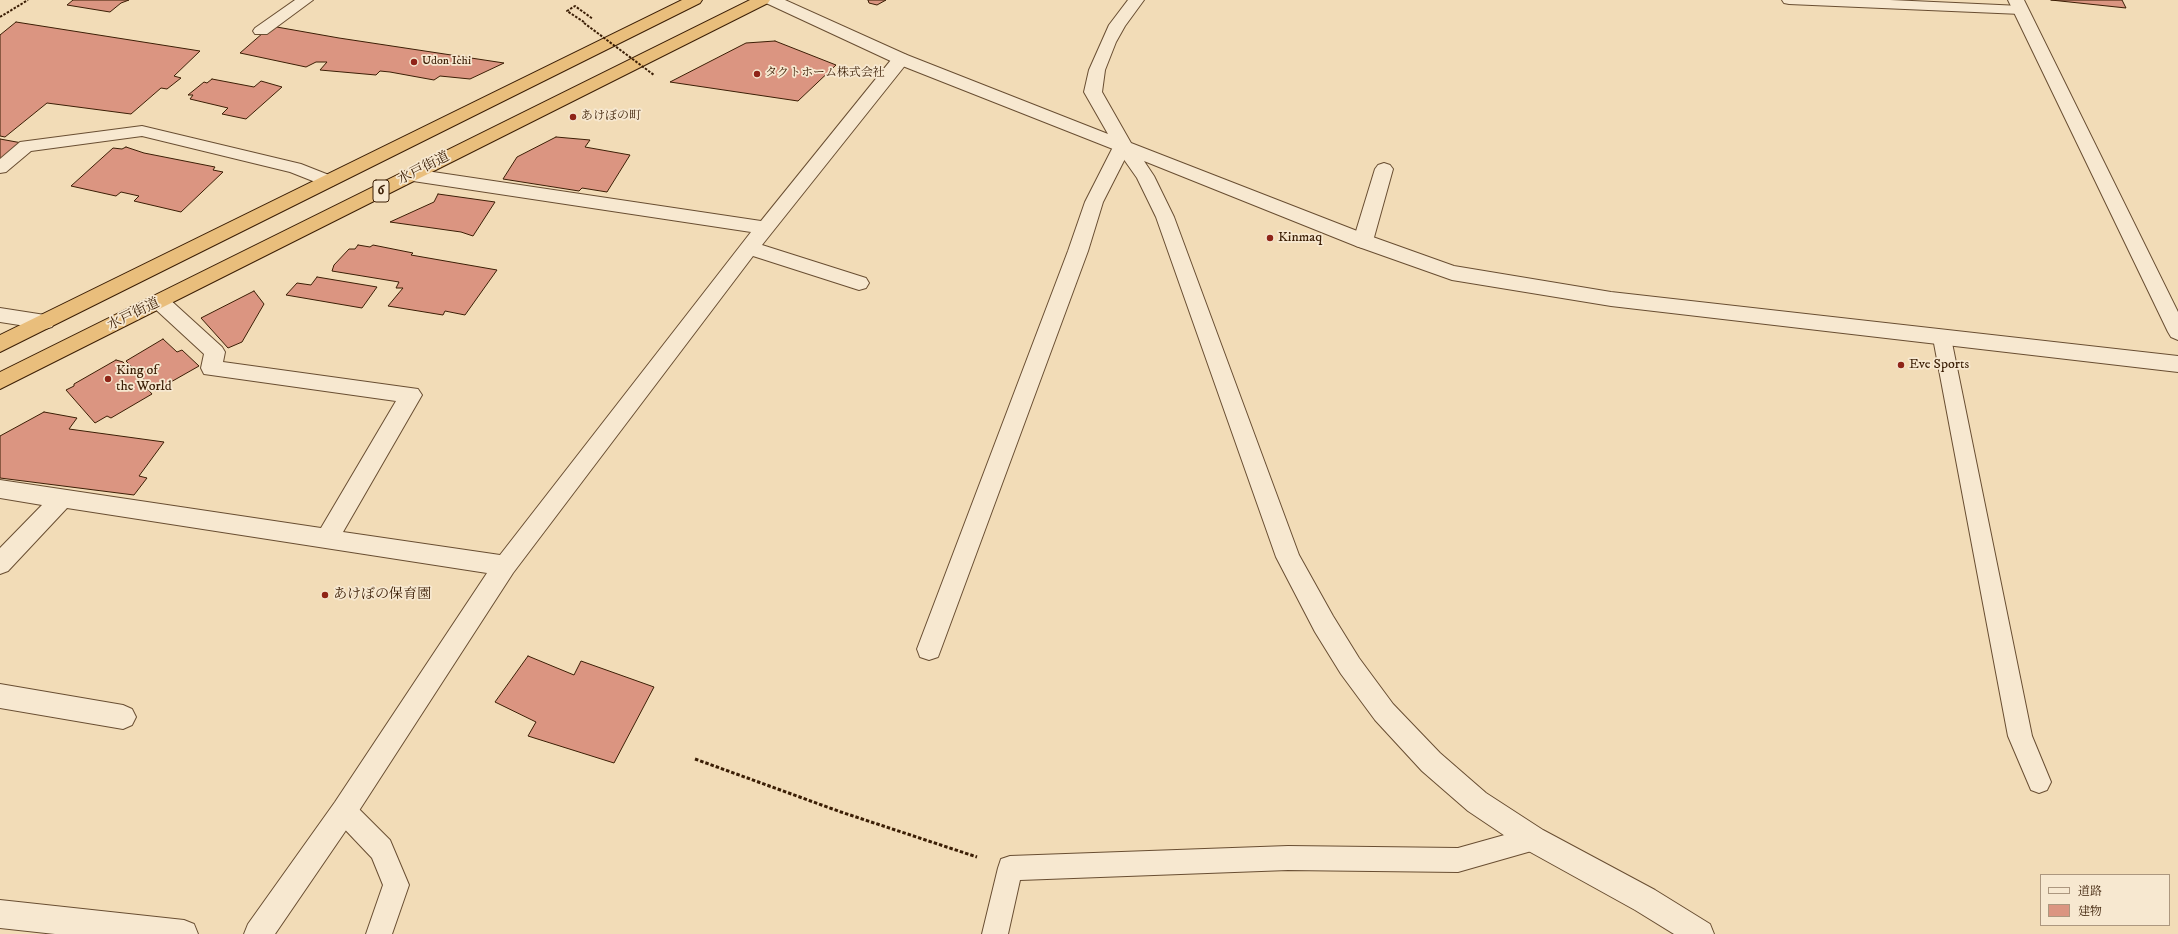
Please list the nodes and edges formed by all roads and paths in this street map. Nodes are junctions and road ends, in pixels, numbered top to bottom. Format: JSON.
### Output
{"nodes":[{"id":1,"x":28,"y":0,"type":"edge"},
{"id":2,"x":305,"y":0,"type":"edge"},
{"id":3,"x":694,"y":0,"type":"edge"},
{"id":4,"x":762,"y":0,"type":"edge"},
{"id":5,"x":772,"y":0,"type":"edge"},
{"id":6,"x":1136,"y":0,"type":"edge"},
{"id":7,"x":1789,"y":0,"type":"edge"},
{"id":8,"x":2018,"y":5,"type":"edge"},
{"id":9,"x":0,"y":17,"type":"edge"},
{"id":10,"x":599,"y":22,"type":"dead end"},
{"id":11,"x":261,"y":31,"type":"dead end"},
{"id":12,"x":900,"y":58,"type":"junction"},
{"id":13,"x":654,"y":75,"type":"dead end"},
{"id":14,"x":1123,"y":145,"type":"junction"},
{"id":15,"x":0,"y":168,"type":"edge"},
{"id":16,"x":1384,"y":169,"type":"dead end"},
{"id":17,"x":414,"y":175,"type":"junction"},
{"id":18,"x":328,"y":181,"type":"junction"},
{"id":19,"x":764,"y":228,"type":"junction"},
{"id":20,"x":1363,"y":241,"type":"junction"},
{"id":21,"x":749,"y":248,"type":"junction"},
{"id":22,"x":859,"y":284,"type":"dead end"},
{"id":23,"x":160,"y":302,"type":"junction"},
{"id":24,"x":0,"y":315,"type":"edge"},
{"id":25,"x":45,"y":322,"type":"junction"},
{"id":26,"x":2178,"y":332,"type":"edge"},
{"id":27,"x":1942,"y":338,"type":"junction"},
{"id":28,"x":0,"y":344,"type":"edge"},
{"id":29,"x":2178,"y":364,"type":"edge"},
{"id":30,"x":0,"y":380,"type":"edge"},
{"id":31,"x":0,"y":489,"type":"edge"},
{"id":32,"x":62,"y":499,"type":"junction"},
{"id":33,"x":327,"y":539,"type":"junction"},
{"id":34,"x":0,"y":564,"type":"edge"},
{"id":35,"x":505,"y":566,"type":"junction"},
{"id":36,"x":929,"y":649,"type":"dead end"},
{"id":37,"x":0,"y":696,"type":"edge"},
{"id":38,"x":123,"y":717,"type":"dead end"},
{"id":39,"x":694,"y":759,"type":"dead end"},
{"id":40,"x":2039,"y":782,"type":"dead end"},
{"id":41,"x":344,"y":811,"type":"junction"},
{"id":42,"x":1533,"y":839,"type":"junction"},
{"id":43,"x":1010,"y":868,"type":"junction"},
{"id":44,"x":0,"y":914,"type":"edge"},
{"id":45,"x":184,"y":934,"type":"edge"},
{"id":46,"x":258,"y":934,"type":"edge"},
{"id":47,"x":379,"y":934,"type":"edge"},
{"id":48,"x":995,"y":934,"type":"edge"},
{"id":49,"x":1700,"y":934,"type":"edge"}],
"edges":[{"from":1,"to":9,"type":"path"},
{"from":2,"to":11,"type":"street"},
{"from":3,"to":18,"type":"highway","number":"6"},
{"from":4,"to":17,"type":"highway","name":"水戸街道","number":"6"},
{"from":5,"to":12,"type":"street"},
{"from":6,"to":14,"type":"street"},
{"from":7,"to":8,"type":"lane"},
{"from":8,"to":26,"type":"street"},
{"from":10,"to":13,"type":"path","bridge":true},
{"from":12,"to":14,"type":"street"},
{"from":12,"to":19,"type":"street"},
{"from":14,"to":20,"type":"street"},
{"from":14,"to":36,"type":"street"},
{"from":14,"to":42,"type":"street"},
{"from":15,"to":18,"type":"lane"},
{"from":16,"to":20,"type":"street"},
{"from":17,"to":19,"type":"street"},
{"from":17,"to":23,"type":"highway","name":"水戸街道","number":"6"},
{"from":18,"to":25,"type":"highway","number":"6"},
{"from":19,"to":21,"type":"street"},
{"from":20,"to":27,"type":"street"},
{"from":21,"to":22,"type":"street"},
{"from":21,"to":35,"type":"street"},
{"from":23,"to":30,"type":"highway","name":"水戸街道","number":"6"},
{"from":23,"to":33,"type":"street"},
{"from":24,"to":25,"type":"street"},
{"from":25,"to":28,"type":"highway","number":"6"},
{"from":27,"to":29,"type":"street"},
{"from":27,"to":40,"type":"lane"},
{"from":31,"to":32,"type":"street"},
{"from":32,"to":33,"type":"street"},
{"from":32,"to":34,"type":"street"},
{"from":33,"to":35,"type":"street"},
{"from":35,"to":41,"type":"street"},
{"from":37,"to":38,"type":"street"},
{"from":39,"to":43,"type":"path"},
{"from":41,"to":46,"type":"street"},
{"from":41,"to":47,"type":"lane"},
{"from":42,"to":43,"type":"lane"},
{"from":42,"to":49,"type":"street"},
{"from":43,"to":48,"type":"lane"},
{"from":44,"to":45,"type":"street"}]}
